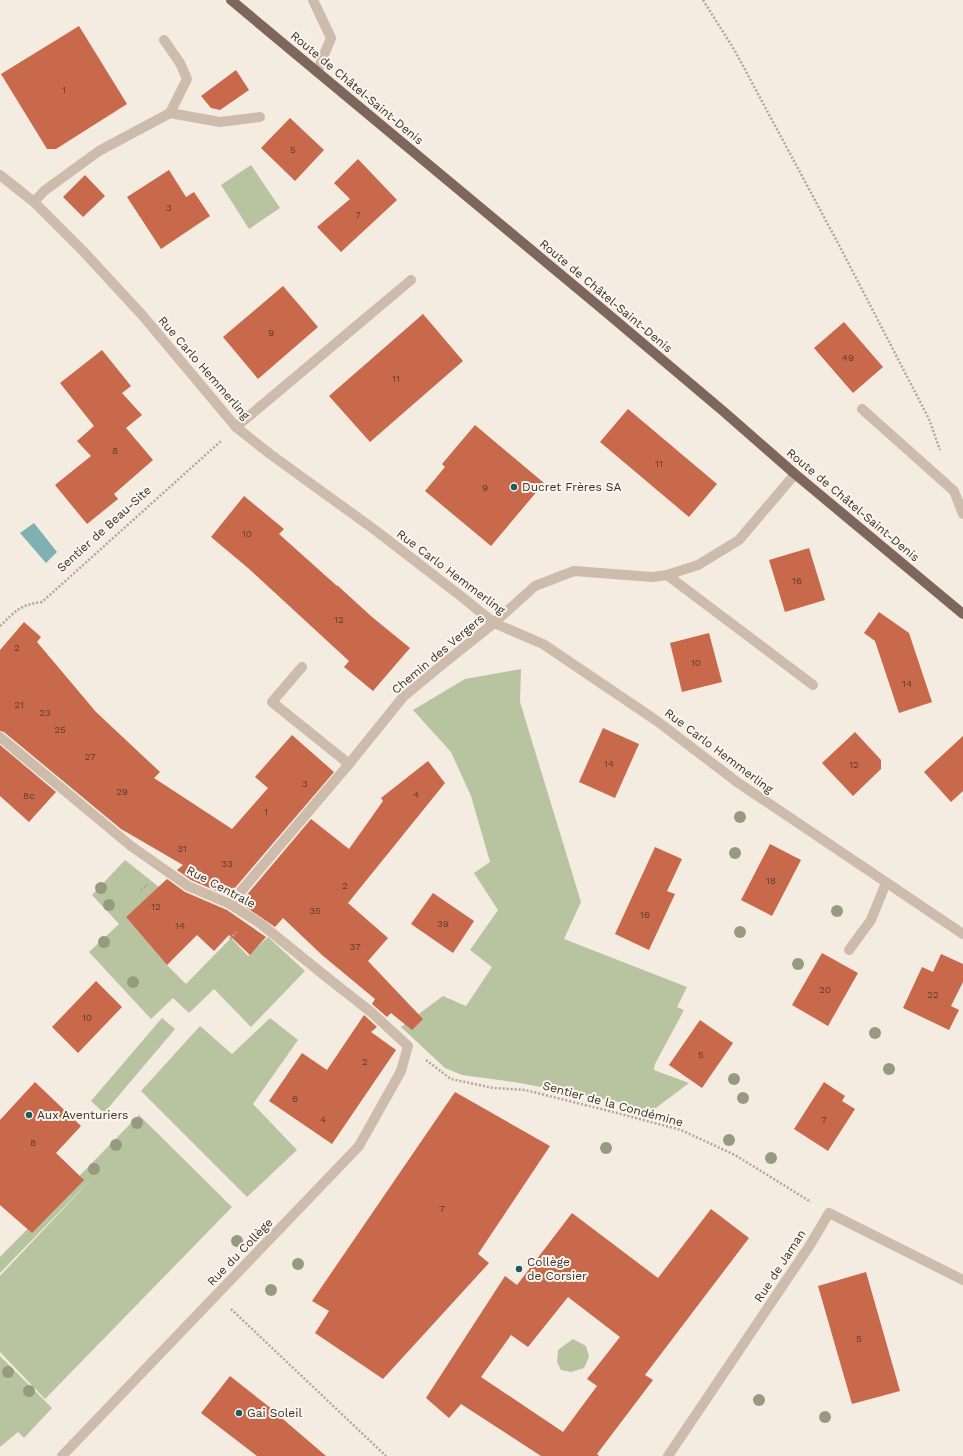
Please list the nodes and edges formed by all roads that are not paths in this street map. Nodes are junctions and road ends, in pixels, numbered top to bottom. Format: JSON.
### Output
{"nodes":[{"id":1,"x":231,"y":0,"type":"edge"},
{"id":2,"x":313,"y":0,"type":"edge"},
{"id":3,"x":164,"y":40,"type":"dead end"},
{"id":4,"x":317,"y":72,"type":"junction"},
{"id":5,"x":170,"y":113,"type":"junction"},
{"id":6,"x":260,"y":117,"type":"dead end"},
{"id":7,"x":0,"y":175,"type":"edge"},
{"id":8,"x":34,"y":202,"type":"junction"},
{"id":9,"x":411,"y":280,"type":"dead end"},
{"id":10,"x":862,"y":409,"type":"dead end"},
{"id":11,"x":236,"y":427,"type":"junction"},
{"id":12,"x":795,"y":474,"type":"junction"},
{"id":13,"x":963,"y":514,"type":"edge"},
{"id":14,"x":668,"y":575,"type":"junction"},
{"id":15,"x":963,"y":614,"type":"edge"},
{"id":16,"x":494,"y":623,"type":"junction"},
{"id":17,"x":302,"y":667,"type":"dead end"},
{"id":18,"x":813,"y":685,"type":"dead end"},
{"id":19,"x":0,"y":737,"type":"edge"},
{"id":20,"x":349,"y":764,"type":"junction"},
{"id":21,"x":886,"y":882,"type":"junction"},
{"id":22,"x":230,"y":904,"type":"junction"},
{"id":23,"x":963,"y":934,"type":"edge"},
{"id":24,"x":848,"y":950,"type":"dead end"},
{"id":25,"x":408,"y":1046,"type":"joint"},
{"id":26,"x":963,"y":1280,"type":"edge"},
{"id":27,"x":62,"y":1456,"type":"edge"},
{"id":28,"x":668,"y":1456,"type":"edge"}],
"edges":[{"from":1,"to":4,"type":"main road","name":"Route de Châtel-Saint-Denis"},
{"from":2,"to":4,"type":"street"},
{"from":3,"to":5,"type":"street"},
{"from":4,"to":12,"type":"main road","name":"Route de Châtel-Saint-Denis"},
{"from":5,"to":6,"type":"street"},
{"from":5,"to":8,"type":"street"},
{"from":7,"to":8,"type":"street","name":"Rue Carlo Hemmerling"},
{"from":8,"to":11,"type":"street","name":"Rue Carlo Hemmerling"},
{"from":9,"to":11,"type":"street"},
{"from":10,"to":13,"type":"street"},
{"from":11,"to":16,"type":"street","name":"Rue Carlo Hemmerling"},
{"from":12,"to":14,"type":"street","name":"Chemin des Vergers"},
{"from":12,"to":15,"type":"main road","name":"Route de Châtel-Saint-Denis"},
{"from":14,"to":16,"type":"street","name":"Chemin des Vergers"},
{"from":14,"to":18,"type":"street"},
{"from":16,"to":20,"type":"street","name":"Chemin des Vergers"},
{"from":16,"to":21,"type":"street","name":"Rue Carlo Hemmerling"},
{"from":17,"to":20,"type":"street"},
{"from":19,"to":22,"type":"street","name":"Rue Centrale"},
{"from":20,"to":22,"type":"street","name":"Chemin des Vergers"},
{"from":21,"to":23,"type":"street","name":"Rue Carlo Hemmerling"},
{"from":21,"to":24,"type":"street"},
{"from":22,"to":25,"type":"street","name":"Rue Centrale"},
{"from":25,"to":27,"type":"street","name":"Rue du Collège"},
{"from":26,"to":28,"type":"street","name":"Rue de Jaman"}]}
